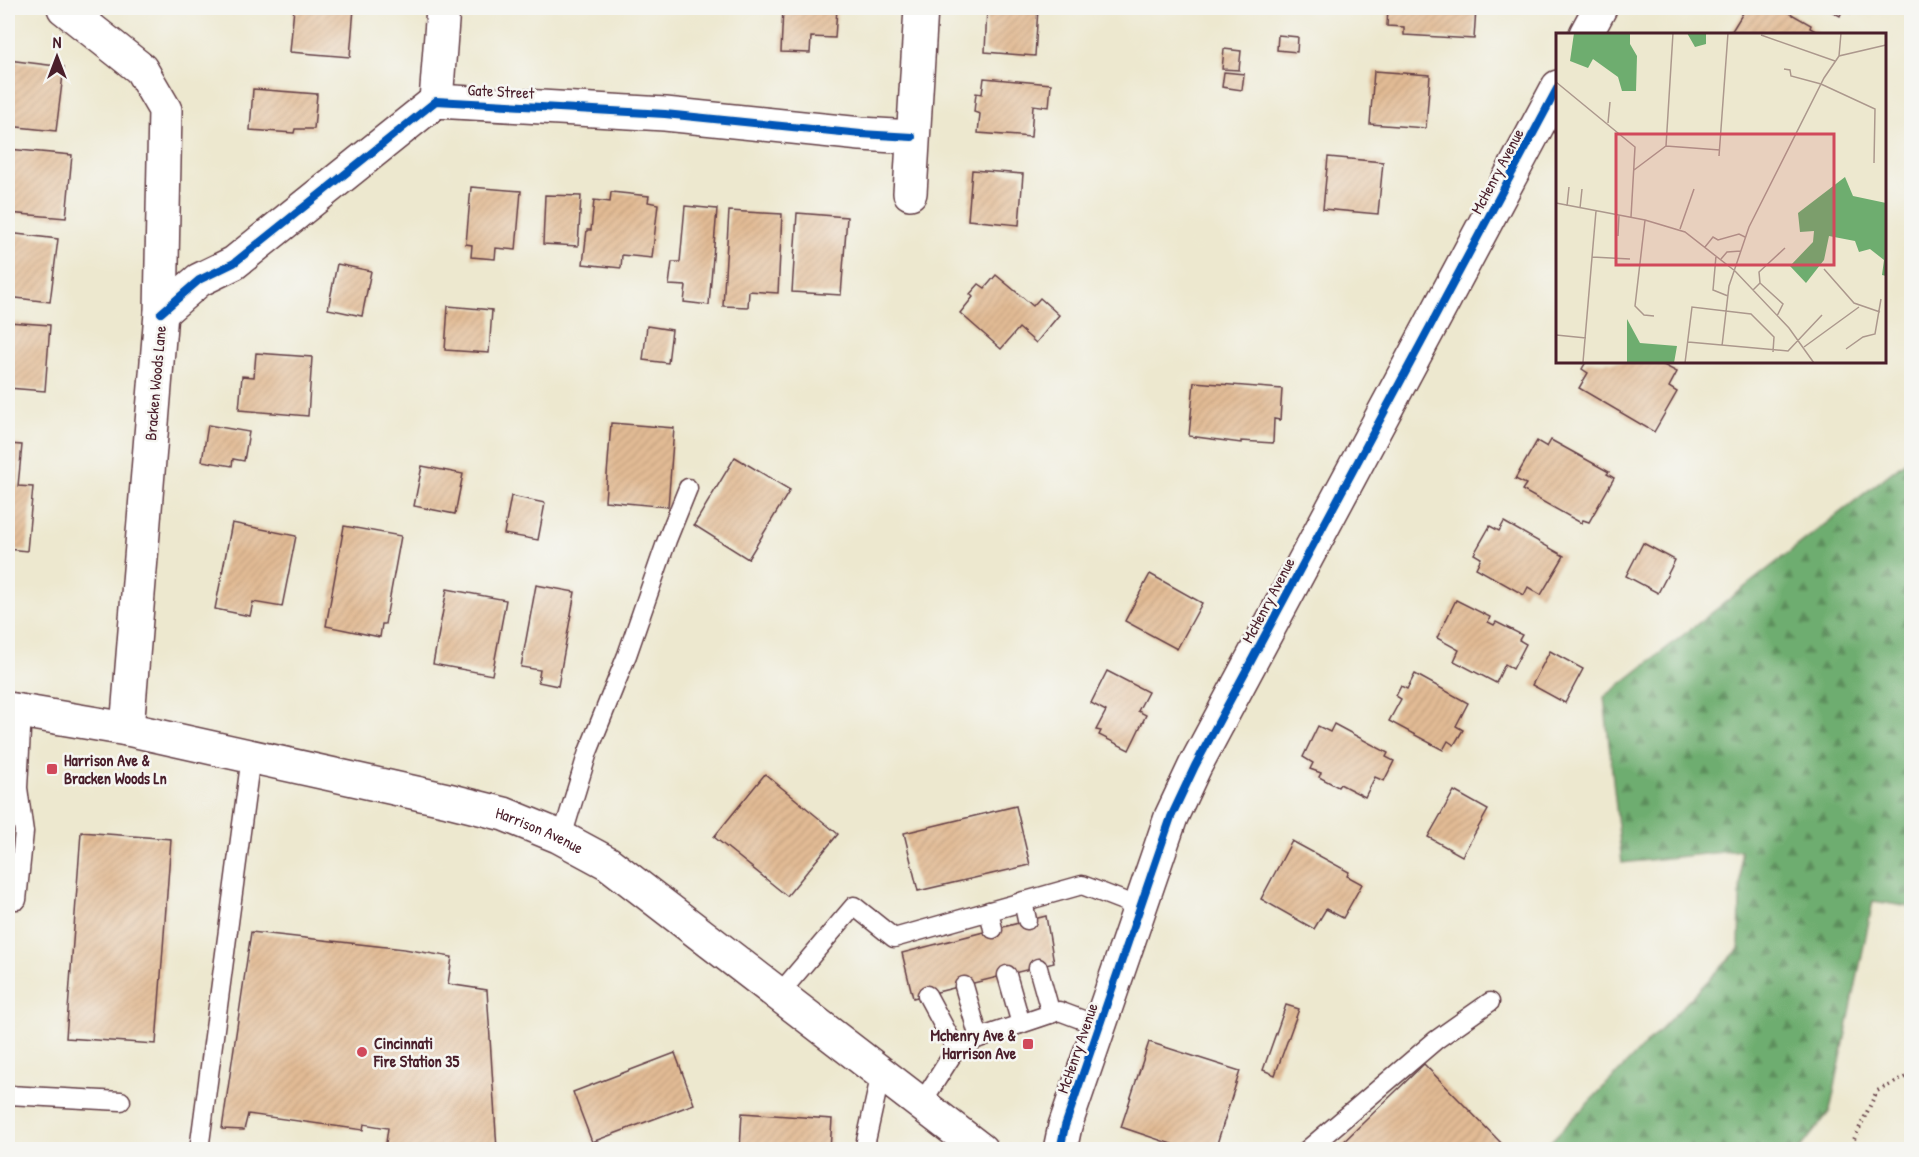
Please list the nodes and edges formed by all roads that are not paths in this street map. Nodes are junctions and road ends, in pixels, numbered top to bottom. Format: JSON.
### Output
{"nodes":[{"id":1,"x":64,"y":8,"type":"edge"},
{"id":2,"x":443,"y":8,"type":"edge"},
{"id":3,"x":921,"y":8,"type":"edge"},
{"id":4,"x":1600,"y":8,"type":"edge"},
{"id":5,"x":1587,"y":33,"type":"edge"},
{"id":6,"x":1556,"y":89,"type":"edge"},
{"id":7,"x":436,"y":102,"type":"junction"},
{"id":8,"x":912,"y":137,"type":"junction"},
{"id":9,"x":910,"y":193,"type":"dead end"},
{"id":10,"x":161,"y":314,"type":"junction"},
{"id":11,"x":688,"y":488,"type":"dead end"},
{"id":12,"x":15,"y":710,"type":"edge"},
{"id":13,"x":127,"y":729,"type":"junction"},
{"id":14,"x":251,"y":756,"type":"junction"},
{"id":15,"x":562,"y":837,"type":"junction"},
{"id":16,"x":17,"y":900,"type":"dead end"},
{"id":17,"x":1023,"y":902,"type":"junction"},
{"id":18,"x":1139,"y":907,"type":"junction"},
{"id":19,"x":989,"y":911,"type":"junction"},
{"id":20,"x":1027,"y":920,"type":"dead end"},
{"id":21,"x":993,"y":929,"type":"dead end"},
{"id":22,"x":1038,"y":968,"type":"dead end"},
{"id":23,"x":1008,"y":975,"type":"dead end"},
{"id":24,"x":964,"y":986,"type":"dead end"},
{"id":25,"x":778,"y":994,"type":"junction"},
{"id":26,"x":927,"y":995,"type":"dead end"},
{"id":27,"x":1490,"y":1002,"type":"dead end"},
{"id":28,"x":1051,"y":1014,"type":"junction"},
{"id":29,"x":1021,"y":1024,"type":"junction"},
{"id":30,"x":1099,"y":1026,"type":"junction"},
{"id":31,"x":979,"y":1038,"type":"junction"},
{"id":32,"x":956,"y":1049,"type":"junction"},
{"id":33,"x":881,"y":1073,"type":"junction"},
{"id":34,"x":8,"y":1095,"type":"edge"},
{"id":35,"x":121,"y":1101,"type":"dead end"},
{"id":36,"x":921,"y":1104,"type":"junction"},
{"id":37,"x":199,"y":1149,"type":"edge"},
{"id":38,"x":864,"y":1149,"type":"edge"},
{"id":39,"x":981,"y":1149,"type":"edge"},
{"id":40,"x":1060,"y":1149,"type":"edge"},
{"id":41,"x":1307,"y":1149,"type":"edge"}],
"edges":[{"from":1,"to":10,"type":"street","name":"Bracken Woods Lane"},
{"from":2,"to":7,"type":"street"},
{"from":3,"to":8,"type":"street"},
{"from":4,"to":5,"type":"street"},
{"from":6,"to":18,"type":"street","name":"McHenry Avenue"},
{"from":7,"to":8,"type":"street","name":"Gate Street"},
{"from":7,"to":10,"type":"street"},
{"from":8,"to":9,"type":"street"},
{"from":10,"to":13,"type":"street","name":"Bracken Woods Lane"},
{"from":11,"to":15,"type":"lane"},
{"from":12,"to":13,"type":"street","name":"Harrison Avenue"},
{"from":12,"to":16,"type":"lane"},
{"from":13,"to":14,"type":"street","name":"Harrison Avenue"},
{"from":14,"to":15,"type":"street","name":"Harrison Avenue"},
{"from":14,"to":37,"type":"lane"},
{"from":15,"to":25,"type":"street","name":"Harrison Avenue"},
{"from":17,"to":18,"type":"lane"},
{"from":17,"to":19,"type":"lane"},
{"from":17,"to":20,"type":"lane"},
{"from":18,"to":30,"type":"street","name":"McHenry Avenue"},
{"from":19,"to":21,"type":"lane"},
{"from":19,"to":25,"type":"lane"},
{"from":22,"to":28,"type":"lane"},
{"from":23,"to":29,"type":"lane"},
{"from":24,"to":31,"type":"lane"},
{"from":25,"to":33,"type":"street","name":"Harrison Avenue"},
{"from":26,"to":32,"type":"lane"},
{"from":27,"to":41,"type":"lane"},
{"from":28,"to":29,"type":"lane"},
{"from":28,"to":30,"type":"lane"},
{"from":29,"to":31,"type":"lane"},
{"from":30,"to":40,"type":"street","name":"McHenry Avenue"},
{"from":31,"to":32,"type":"lane"},
{"from":32,"to":36,"type":"lane"},
{"from":33,"to":36,"type":"street","name":"Harrison Avenue"},
{"from":33,"to":38,"type":"lane"},
{"from":34,"to":35,"type":"lane"},
{"from":36,"to":39,"type":"street","name":"Harrison Avenue"}]}
